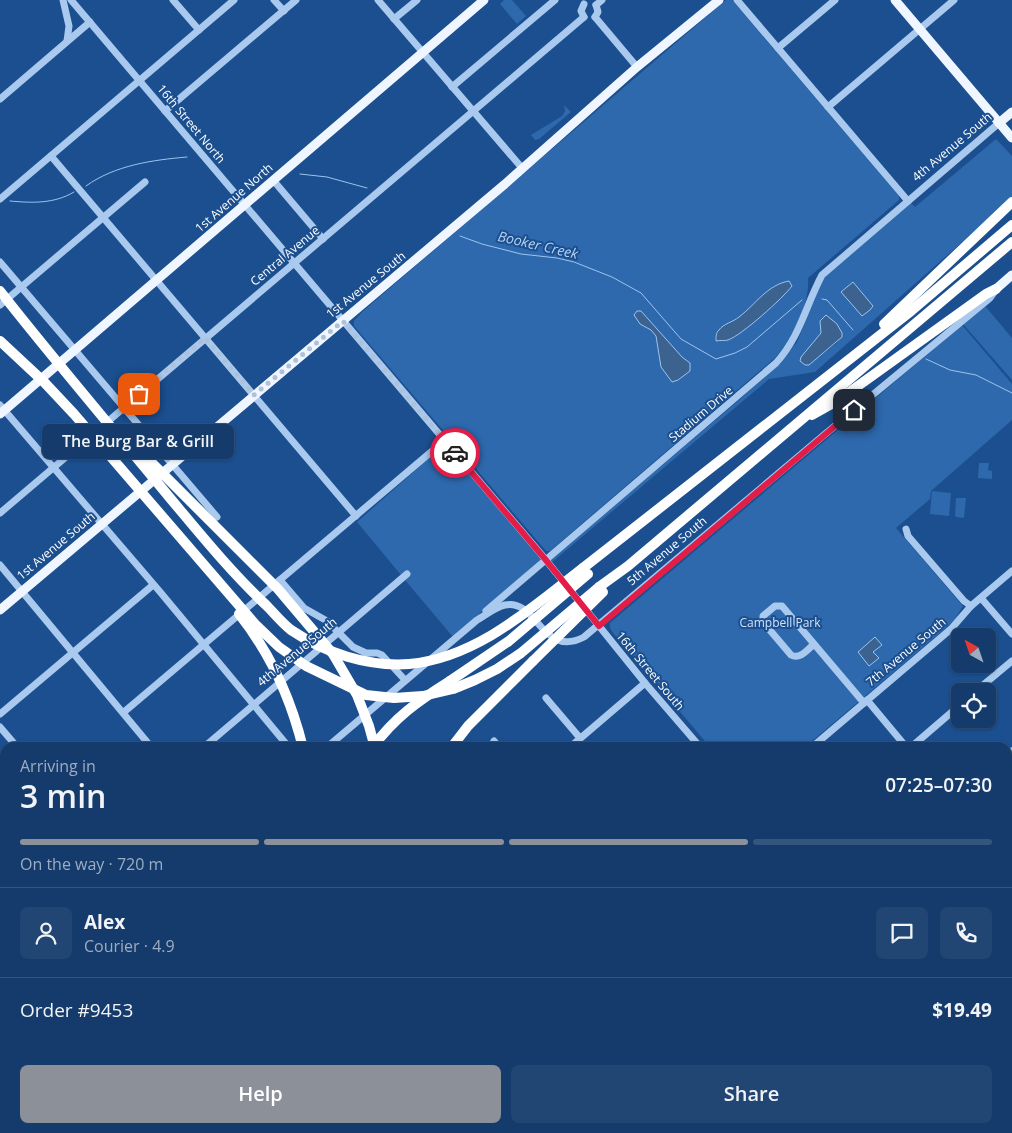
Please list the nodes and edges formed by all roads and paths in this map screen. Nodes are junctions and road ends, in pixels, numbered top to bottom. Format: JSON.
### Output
{"nodes":[{"id":1,"x":63,"y":0,"type":"edge"},
{"id":2,"x":71,"y":0,"type":"edge"},
{"id":3,"x":173,"y":0,"type":"edge"},
{"id":4,"x":234,"y":0,"type":"edge"},
{"id":5,"x":274,"y":0,"type":"edge"},
{"id":6,"x":296,"y":0,"type":"edge"},
{"id":7,"x":378,"y":0,"type":"edge"},
{"id":8,"x":417,"y":0,"type":"edge"},
{"id":9,"x":484,"y":0,"type":"edge"},
{"id":10,"x":555,"y":0,"type":"edge"},
{"id":11,"x":719,"y":0,"type":"edge"},
{"id":12,"x":737,"y":0,"type":"edge"},
{"id":13,"x":835,"y":0,"type":"edge"},
{"id":14,"x":895,"y":0,"type":"edge"},
{"id":15,"x":954,"y":0,"type":"edge"},
{"id":16,"x":582,"y":2,"type":"edge"},
{"id":17,"x":599,"y":2,"type":"edge"},
{"id":18,"x":284,"y":11,"type":"junction"},
{"id":19,"x":584,"y":16,"type":"junction"},
{"id":20,"x":595,"y":17,"type":"junction"},
{"id":21,"x":394,"y":19,"type":"junction"},
{"id":22,"x":90,"y":22,"type":"junction"},
{"id":23,"x":920,"y":29,"type":"junction"},
{"id":24,"x":198,"y":30,"type":"junction"},
{"id":25,"x":67,"y":41,"type":"junction"},
{"id":26,"x":778,"y":48,"type":"junction"},
{"id":27,"x":422,"y":52,"type":"junction"},
{"id":28,"x":637,"y":67,"type":"junction"},
{"id":29,"x":139,"y":81,"type":"junction"},
{"id":30,"x":452,"y":87,"type":"junction"},
{"id":31,"x":0,"y":99,"type":"edge"},
{"id":32,"x":828,"y":107,"type":"junction"},
{"id":33,"x":165,"y":111,"type":"junction"},
{"id":34,"x":472,"y":111,"type":"junction"},
{"id":35,"x":1012,"y":112,"type":"edge"},
{"id":36,"x":999,"y":123,"type":"junction"},
{"id":37,"x":1012,"y":138,"type":"edge"},
{"id":38,"x":50,"y":156,"type":"junction"},
{"id":39,"x":522,"y":168,"type":"junction"},
{"id":40,"x":273,"y":180,"type":"junction"},
{"id":41,"x":145,"y":182,"type":"dead end"},
{"id":42,"x":0,"y":199,"type":"edge"},
{"id":43,"x":908,"y":200,"type":"junction"},
{"id":44,"x":1012,"y":202,"type":"edge"},
{"id":45,"x":245,"y":206,"type":"junction"},
{"id":46,"x":103,"y":218,"type":"junction"},
{"id":47,"x":1012,"y":224,"type":"edge"},
{"id":48,"x":323,"y":239,"type":"junction"},
{"id":49,"x":1012,"y":242,"type":"edge"},
{"id":50,"x":0,"y":262,"type":"edge"},
{"id":51,"x":294,"y":263,"type":"junction"},
{"id":52,"x":1012,"y":275,"type":"edge"},
{"id":53,"x":156,"y":281,"type":"junction"},
{"id":54,"x":21,"y":287,"type":"junction"},
{"id":55,"x":996,"y":289,"type":"junction"},
{"id":56,"x":0,"y":291,"type":"edge"},
{"id":57,"x":0,"y":300,"type":"edge"},
{"id":58,"x":0,"y":304,"type":"edge"},
{"id":59,"x":343,"y":321,"type":"junction"},
{"id":60,"x":205,"y":338,"type":"junction"},
{"id":61,"x":39,"y":340,"type":"junction"},
{"id":62,"x":0,"y":341,"type":"edge"},
{"id":63,"x":75,"y":350,"type":"junction"},
{"id":64,"x":855,"y":353,"type":"junction"},
{"id":65,"x":254,"y":395,"type":"junction"},
{"id":66,"x":91,"y":402,"type":"junction"},
{"id":67,"x":124,"y":408,"type":"junction"},
{"id":68,"x":2,"y":409,"type":"edge"},
{"id":69,"x":796,"y":425,"type":"junction"},
{"id":70,"x":444,"y":440,"type":"junction"},
{"id":71,"x":172,"y":464,"type":"junction"},
{"id":72,"x":54,"y":467,"type":"junction"},
{"id":73,"x":0,"y":513,"type":"edge"},
{"id":74,"x":356,"y":516,"type":"junction"},
{"id":75,"x":216,"y":517,"type":"dead end"},
{"id":76,"x":162,"y":518,"type":"junction"},
{"id":77,"x":102,"y":524,"type":"junction"},
{"id":78,"x":906,"y":529,"type":"dead end"},
{"id":79,"x":545,"y":559,"type":"junction"},
{"id":80,"x":0,"y":565,"type":"edge"},
{"id":81,"x":586,"y":571,"type":"junction"},
{"id":82,"x":407,"y":574,"type":"dead end"},
{"id":83,"x":1011,"y":575,"type":"edge"},
{"id":84,"x":280,"y":580,"type":"junction"},
{"id":85,"x":153,"y":585,"type":"junction"},
{"id":86,"x":601,"y":590,"type":"junction"},
{"id":87,"x":23,"y":591,"type":"junction"},
{"id":88,"x":981,"y":598,"type":"junction"},
{"id":89,"x":971,"y":606,"type":"junction"},
{"id":90,"x":0,"y":610,"type":"edge"},
{"id":91,"x":477,"y":620,"type":"junction"},
{"id":92,"x":599,"y":626,"type":"junction"},
{"id":93,"x":339,"y":632,"type":"junction"},
{"id":94,"x":1012,"y":634,"type":"edge"},
{"id":95,"x":814,"y":644,"type":"junction"},
{"id":96,"x":204,"y":645,"type":"junction"},
{"id":97,"x":74,"y":652,"type":"junction"},
{"id":98,"x":1012,"y":661,"type":"edge"},
{"id":99,"x":405,"y":680,"type":"junction"},
{"id":100,"x":645,"y":683,"type":"junction"},
{"id":101,"x":986,"y":683,"type":"edge"},
{"id":102,"x":546,"y":698,"type":"dead end"},
{"id":103,"x":865,"y":701,"type":"junction"},
{"id":104,"x":254,"y":704,"type":"junction"},
{"id":105,"x":124,"y":712,"type":"junction"},
{"id":106,"x":951,"y":712,"type":"edge"},
{"id":107,"x":0,"y":714,"type":"edge"},
{"id":108,"x":0,"y":727,"type":"edge"},
{"id":109,"x":580,"y":738,"type":"junction"},
{"id":110,"x":13,"y":742,"type":"edge"},
{"id":111,"x":147,"y":742,"type":"edge"},
{"id":112,"x":210,"y":742,"type":"edge"},
{"id":113,"x":285,"y":742,"type":"edge"},
{"id":114,"x":302,"y":742,"type":"edge"},
{"id":115,"x":333,"y":742,"type":"edge"},
{"id":116,"x":373,"y":742,"type":"edge"},
{"id":117,"x":378,"y":742,"type":"edge"},
{"id":118,"x":456,"y":742,"type":"edge"},
{"id":119,"x":576,"y":742,"type":"edge"},
{"id":120,"x":696,"y":742,"type":"edge"},
{"id":121,"x":818,"y":742,"type":"edge"},
{"id":122,"x":903,"y":742,"type":"edge"},
{"id":123,"x":915,"y":742,"type":"edge"}],
"edges":[{"from":1,"to":25,"type":"street"},
{"from":2,"to":22,"type":"street","name":"16th Street North"},
{"from":3,"to":24,"type":"street"},
{"from":4,"to":24,"type":"street"},
{"from":5,"to":18,"type":"street"},
{"from":6,"to":18,"type":"street"},
{"from":7,"to":21,"type":"street"},
{"from":8,"to":21,"type":"street"},
{"from":9,"to":27,"type":"main road","name":"1st Avenue North"},
{"from":10,"to":30,"type":"street"},
{"from":11,"to":28,"type":"main road","name":"1st Avenue South"},
{"from":12,"to":26,"type":"street"},
{"from":13,"to":26,"type":"street"},
{"from":14,"to":23,"type":"main road"},
{"from":15,"to":23,"type":"street"},
{"from":16,"to":17,"type":"street"},
{"from":16,"to":19,"type":"street"},
{"from":17,"to":20,"type":"street"},
{"from":18,"to":33,"type":"street"},
{"from":19,"to":20,"type":"street"},
{"from":19,"to":34,"type":"street","name":"Central Avenue"},
{"from":20,"to":28,"type":"street"},
{"from":21,"to":27,"type":"street"},
{"from":22,"to":25,"type":"street"},
{"from":22,"to":29,"type":"street","name":"16th Street North"},
{"from":23,"to":32,"type":"street"},
{"from":23,"to":36,"type":"main road"},
{"from":24,"to":29,"type":"street"},
{"from":25,"to":31,"type":"street"},
{"from":26,"to":32,"type":"street"},
{"from":27,"to":30,"type":"street"},
{"from":27,"to":40,"type":"main road","name":"1st Avenue North"},
{"from":28,"to":39,"type":"main road","name":"1st Avenue South"},
{"from":29,"to":33,"type":"street","name":"16th Street North"},
{"from":29,"to":38,"type":"street"},
{"from":30,"to":34,"type":"street"},
{"from":32,"to":43,"type":"street"},
{"from":33,"to":45,"type":"street","name":"16th Street North"},
{"from":34,"to":39,"type":"street"},
{"from":34,"to":48,"type":"street","name":"Central Avenue"},
{"from":35,"to":36,"type":"main road","name":"4th Avenue South"},
{"from":36,"to":37,"type":"main road"},
{"from":36,"to":43,"type":"street","name":"4th Avenue South"},
{"from":38,"to":42,"type":"street"},
{"from":38,"to":46,"type":"street"},
{"from":39,"to":59,"type":"main road","name":"1st Avenue South"},
{"from":40,"to":45,"type":"main road","name":"1st Avenue North"},
{"from":40,"to":48,"type":"street"},
{"from":41,"to":46,"type":"street"},
{"from":43,"to":79,"type":"street","name":"Stadium Drive"},
{"from":44,"to":64,"type":"highway"},
{"from":45,"to":51,"type":"street","name":"16th Street North"},
{"from":45,"to":53,"type":"main road","name":"1st Avenue North"},
{"from":46,"to":53,"type":"street"},
{"from":46,"to":54,"type":"street"},
{"from":47,"to":64,"type":"highway"},
{"from":48,"to":51,"type":"street","name":"Central Avenue"},
{"from":49,"to":69,"type":"highway"},
{"from":50,"to":54,"type":"street"},
{"from":51,"to":59,"type":"street","name":"16th Street South"},
{"from":51,"to":60,"type":"street","name":"Central Avenue"},
{"from":52,"to":55,"type":"main road","name":"5th Avenue South"},
{"from":53,"to":60,"type":"street"},
{"from":53,"to":63,"type":"main road","name":"1st Avenue North"},
{"from":54,"to":58,"type":"street"},
{"from":54,"to":63,"type":"street"},
{"from":55,"to":69,"type":"highway"},
{"from":55,"to":92,"type":"street","name":"5th Avenue South"},
{"from":56,"to":61,"type":"highway","bridge":true},
{"from":57,"to":61,"type":"highway","bridge":true},
{"from":59,"to":65,"type":"main road","name":"1st Avenue South"},
{"from":59,"to":70,"type":"street","name":"16th Street South"},
{"from":60,"to":65,"type":"street"},
{"from":60,"to":67,"type":"street","name":"Central Avenue"},
{"from":61,"to":66,"type":"highway","bridge":true},
{"from":62,"to":76,"type":"highway","bridge":true},
{"from":63,"to":67,"type":"street"},
{"from":63,"to":68,"type":"main road","name":"1st Avenue North"},
{"from":64,"to":81,"type":"highway"},
{"from":65,"to":71,"type":"main road","name":"1st Avenue South"},
{"from":65,"to":74,"type":"street"},
{"from":66,"to":81,"type":"highway","bridge":true},
{"from":66,"to":116,"type":"highway","bridge":true},
{"from":67,"to":71,"type":"street"},
{"from":67,"to":72,"type":"street","name":"Central Avenue"},
{"from":68,"to":72,"type":"street"},
{"from":69,"to":86,"type":"highway"},
{"from":70,"to":74,"type":"street"},
{"from":70,"to":79,"type":"street","name":"16th Street South"},
{"from":71,"to":75,"type":"street"},
{"from":71,"to":77,"type":"main road","name":"1st Avenue South"},
{"from":72,"to":73,"type":"street","name":"Central Avenue"},
{"from":72,"to":77,"type":"street"},
{"from":74,"to":84,"type":"street"},
{"from":76,"to":86,"type":"highway","bridge":true},
{"from":76,"to":114,"type":"highway","bridge":true},
{"from":77,"to":85,"type":"street"},
{"from":77,"to":87,"type":"main road","name":"1st Avenue South"},
{"from":78,"to":89,"type":"street"},
{"from":79,"to":91,"type":"street","name":"Stadium Drive"},
{"from":79,"to":92,"type":"street","name":"16th Street South"},
{"from":80,"to":87,"type":"street"},
{"from":81,"to":117,"type":"highway","bridge":true},
{"from":82,"to":93,"type":"street","name":"4th Avenue South"},
{"from":83,"to":88,"type":"street","name":"7th Avenue South"},
{"from":84,"to":93,"type":"street"},
{"from":84,"to":96,"type":"street"},
{"from":85,"to":96,"type":"street"},
{"from":85,"to":97,"type":"street"},
{"from":86,"to":118,"type":"highway","bridge":true},
{"from":87,"to":90,"type":"main road","name":"1st Avenue South"},
{"from":87,"to":97,"type":"street"},
{"from":88,"to":89,"type":"street","name":"7th Avenue South"},
{"from":88,"to":94,"type":"street"},
{"from":89,"to":103,"type":"street","name":"7th Avenue South"},
{"from":91,"to":92,"type":"street","name":"5th Avenue South"},
{"from":91,"to":99,"type":"street","name":"5th Avenue South"},
{"from":92,"to":100,"type":"street","name":"16th Street South"},
{"from":93,"to":99,"type":"street"},
{"from":93,"to":104,"type":"street","name":"4th Avenue South"},
{"from":95,"to":95,"type":"street"},
{"from":95,"to":103,"type":"street"},
{"from":96,"to":104,"type":"street"},
{"from":96,"to":105,"type":"street"},
{"from":97,"to":105,"type":"street"},
{"from":97,"to":107,"type":"street"},
{"from":98,"to":101,"type":"street"},
{"from":99,"to":115,"type":"street","name":"5th Avenue South"},
{"from":100,"to":109,"type":"street"},
{"from":100,"to":120,"type":"street","name":"16th Street South"},
{"from":102,"to":109,"type":"street"},
{"from":103,"to":121,"type":"street","name":"7th Avenue South"},
{"from":103,"to":122,"type":"street"},
{"from":104,"to":112,"type":"street","name":"4th Avenue South"},
{"from":104,"to":113,"type":"street"},
{"from":105,"to":111,"type":"street"},
{"from":106,"to":123,"type":"street"},
{"from":108,"to":110,"type":"street"},
{"from":109,"to":119,"type":"street"}]}
